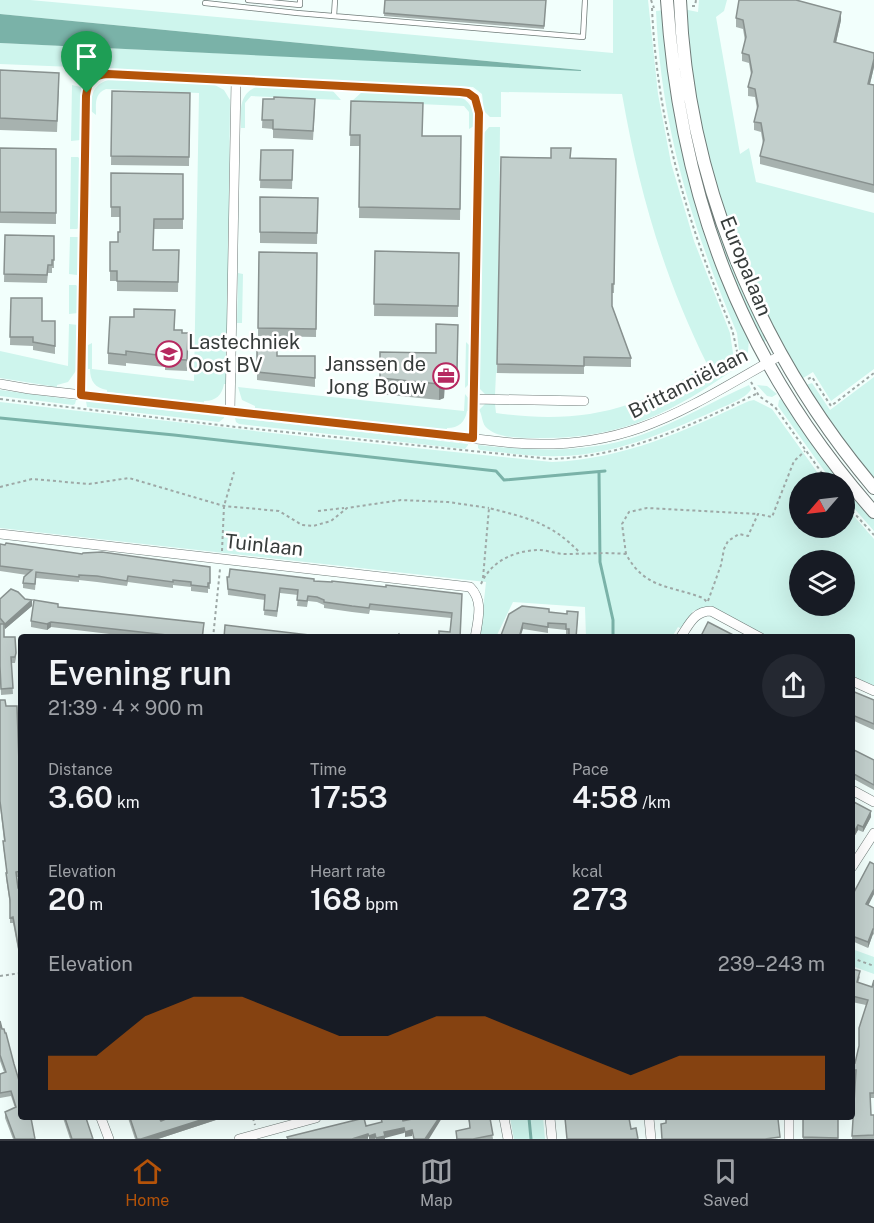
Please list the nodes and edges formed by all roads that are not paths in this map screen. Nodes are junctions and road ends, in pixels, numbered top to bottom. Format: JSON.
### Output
{"nodes":[{"id":1,"x":248,"y":0,"type":"edge"},
{"id":2,"x":300,"y":0,"type":"edge"},
{"id":3,"x":335,"y":0,"type":"edge"},
{"id":4,"x":585,"y":0,"type":"edge"},
{"id":5,"x":667,"y":0,"type":"edge"},
{"id":6,"x":680,"y":0,"type":"edge"},
{"id":7,"x":205,"y":3,"type":"dead end"},
{"id":8,"x":334,"y":16,"type":"junction"},
{"id":9,"x":236,"y":81,"type":"junction"},
{"id":10,"x":781,"y":355,"type":"junction"},
{"id":11,"x":767,"y":363,"type":"junction"},
{"id":12,"x":0,"y":384,"type":"edge"},
{"id":13,"x":81,"y":395,"type":"junction"},
{"id":14,"x":474,"y":399,"type":"junction"},
{"id":15,"x":584,"y":401,"type":"dead end"},
{"id":16,"x":230,"y":411,"type":"junction"},
{"id":17,"x":473,"y":438,"type":"junction"},
{"id":18,"x":874,"y":488,"type":"edge"},
{"id":19,"x":874,"y":512,"type":"edge"},
{"id":20,"x":0,"y":534,"type":"edge"},
{"id":21,"x":476,"y":634,"type":"edge"},
{"id":22,"x":683,"y":634,"type":"edge"},
{"id":23,"x":754,"y":634,"type":"edge"},
{"id":24,"x":855,"y":682,"type":"edge"},
{"id":25,"x":874,"y":691,"type":"edge"},
{"id":26,"x":855,"y":792,"type":"edge"},
{"id":27,"x":874,"y":802,"type":"edge"},
{"id":28,"x":874,"y":832,"type":"edge"},
{"id":29,"x":855,"y":862,"type":"edge"},
{"id":30,"x":102,"y":1120,"type":"edge"},
{"id":31,"x":310,"y":1120,"type":"edge"},
{"id":32,"x":504,"y":1120,"type":"edge"},
{"id":33,"x":550,"y":1120,"type":"edge"},
{"id":34,"x":649,"y":1120,"type":"edge"},
{"id":35,"x":789,"y":1120,"type":"edge"},
{"id":36,"x":267,"y":1135,"type":"edge"},
{"id":37,"x":246,"y":1138,"type":"edge"},
{"id":38,"x":109,"y":1139,"type":"edge"},
{"id":39,"x":508,"y":1139,"type":"edge"},
{"id":40,"x":552,"y":1139,"type":"edge"},
{"id":41,"x":651,"y":1139,"type":"edge"},
{"id":42,"x":789,"y":1139,"type":"edge"}],
"edges":[{"from":1,"to":2,"type":"lane"},
{"from":3,"to":8,"type":"lane"},
{"from":4,"to":8,"type":"lane"},
{"from":5,"to":11,"type":"street","name":"Europalaan"},
{"from":6,"to":10,"type":"street","name":"Europalaan"},
{"from":7,"to":8,"type":"lane"},
{"from":9,"to":13,"type":"street"},
{"from":9,"to":14,"type":"street"},
{"from":9,"to":16,"type":"street"},
{"from":10,"to":11,"type":"street","name":"Brittanniëlaan"},
{"from":10,"to":18,"type":"street","name":"Europalaan"},
{"from":11,"to":17,"type":"street","name":"Brittanniëlaan"},
{"from":11,"to":19,"type":"street","name":"Europalaan"},
{"from":12,"to":13,"type":"street","name":"Brittanniëlaan"},
{"from":13,"to":16,"type":"street","name":"Brittanniëlaan"},
{"from":14,"to":15,"type":"street"},
{"from":14,"to":17,"type":"street"},
{"from":16,"to":17,"type":"street","name":"Brittanniëlaan"},
{"from":20,"to":21,"type":"street","name":"Tuinlaan"},
{"from":22,"to":23,"type":"street"},
{"from":24,"to":25,"type":"street"},
{"from":26,"to":27,"type":"street"},
{"from":28,"to":29,"type":"street"},
{"from":30,"to":38,"type":"street"},
{"from":31,"to":36,"type":"street"},
{"from":32,"to":39,"type":"street"},
{"from":33,"to":40,"type":"street"},
{"from":34,"to":41,"type":"street"},
{"from":35,"to":42,"type":"street"},
{"from":36,"to":37,"type":"street"}]}
